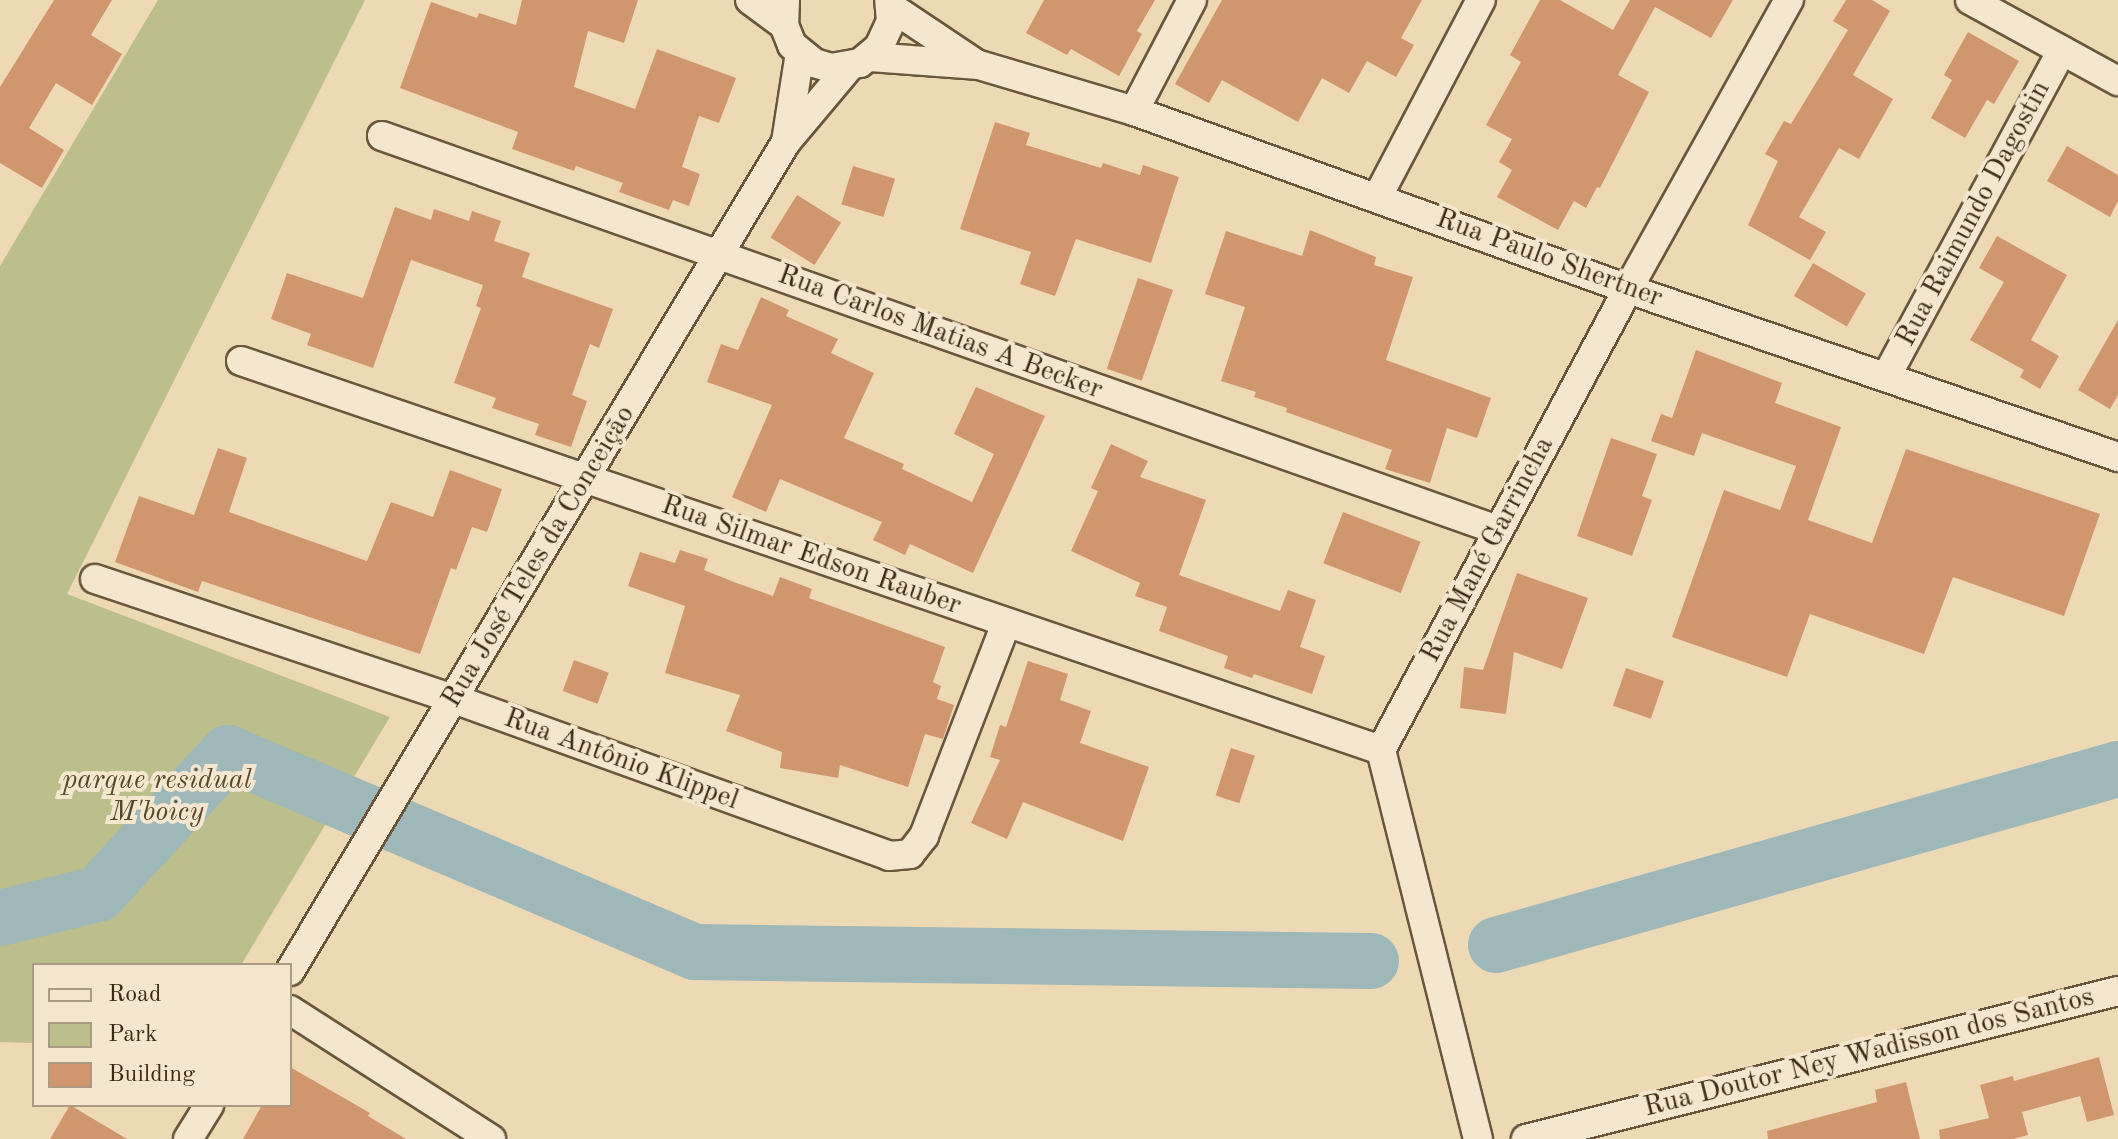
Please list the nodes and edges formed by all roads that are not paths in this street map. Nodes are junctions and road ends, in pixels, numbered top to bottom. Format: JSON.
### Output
{"nodes":[{"id":1,"x":750,"y":0,"type":"edge"},
{"id":2,"x":1192,"y":0,"type":"edge"},
{"id":3,"x":1481,"y":0,"type":"edge"},
{"id":4,"x":1789,"y":0,"type":"edge"},
{"id":5,"x":1970,"y":0,"type":"edge"},
{"id":6,"x":890,"y":4,"type":"edge"},
{"id":7,"x":784,"y":13,"type":"edge"},
{"id":8,"x":2062,"y":50,"type":"junction"},
{"id":9,"x":800,"y":53,"type":"junction"},
{"id":10,"x":860,"y":62,"type":"junction"},
{"id":11,"x":979,"y":65,"type":"junction"},
{"id":12,"x":2118,"y":81,"type":"edge"},
{"id":13,"x":1134,"y":111,"type":"junction"},
{"id":14,"x":382,"y":136,"type":"dead end"},
{"id":15,"x":786,"y":142,"type":"junction"},
{"id":16,"x":1378,"y":196,"type":"junction"},
{"id":17,"x":721,"y":254,"type":"junction"},
{"id":18,"x":1628,"y":289,"type":"junction"},
{"id":19,"x":241,"y":361,"type":"dead end"},
{"id":20,"x":1886,"y":377,"type":"junction"},
{"id":21,"x":2118,"y":457,"type":"edge"},
{"id":22,"x":585,"y":480,"type":"junction"},
{"id":23,"x":1498,"y":530,"type":"junction"},
{"id":24,"x":95,"y":579,"type":"dead end"},
{"id":25,"x":1006,"y":623,"type":"junction"},
{"id":26,"x":454,"y":699,"type":"junction"},
{"id":27,"x":1381,"y":750,"type":"junction"},
{"id":28,"x":292,"y":968,"type":"edge"},
{"id":29,"x":2118,"y":991,"type":"edge"},
{"id":30,"x":292,"y":1011,"type":"edge"},
{"id":31,"x":208,"y":1107,"type":"edge"},
{"id":32,"x":188,"y":1139,"type":"edge"},
{"id":33,"x":491,"y":1139,"type":"edge"},
{"id":34,"x":1478,"y":1139,"type":"edge"},
{"id":35,"x":1526,"y":1139,"type":"edge"}],
"edges":[{"from":1,"to":7,"type":"street"},
{"from":2,"to":13,"type":"street"},
{"from":3,"to":16,"type":"street"},
{"from":4,"to":18,"type":"street","name":"Rua Mané Garrincha"},
{"from":5,"to":8,"type":"street"},
{"from":6,"to":10,"type":"street","name":"Rua José Teles da Conceição"},
{"from":6,"to":11,"type":"street","name":"Rua Paulo Shertner"},
{"from":7,"to":9,"type":"street"},
{"from":8,"to":12,"type":"street"},
{"from":8,"to":20,"type":"street","name":"Rua Raimundo Dagostin"},
{"from":9,"to":10,"type":"street","name":"Rua Paulo Shertner"},
{"from":9,"to":15,"type":"street","name":"Rua José Teles da Conceição"},
{"from":10,"to":11,"type":"street","name":"Rua Paulo Shertner"},
{"from":10,"to":15,"type":"street","name":"Rua José Teles da Conceição"},
{"from":11,"to":13,"type":"street","name":"Rua Paulo Shertner"},
{"from":13,"to":16,"type":"street","name":"Rua Paulo Shertner"},
{"from":14,"to":17,"type":"street","name":"Rua Carlos Matias A Becker"},
{"from":15,"to":17,"type":"street","name":"Rua José Teles da Conceição"},
{"from":16,"to":18,"type":"street","name":"Rua Paulo Shertner"},
{"from":17,"to":22,"type":"street","name":"Rua José Teles da Conceição"},
{"from":17,"to":23,"type":"street","name":"Rua Carlos Matias A Becker"},
{"from":18,"to":20,"type":"street","name":"Rua Paulo Shertner"},
{"from":18,"to":23,"type":"street","name":"Rua Mané Garrincha"},
{"from":19,"to":22,"type":"street","name":"Rua Silmar Edson Rauber"},
{"from":20,"to":21,"type":"street","name":"Rua Paulo Shertner"},
{"from":22,"to":25,"type":"street","name":"Rua Silmar Edson Rauber"},
{"from":22,"to":26,"type":"street","name":"Rua José Teles da Conceição"},
{"from":23,"to":27,"type":"street","name":"Rua Mané Garrincha"},
{"from":24,"to":26,"type":"street","name":"Rua Antônio Klippel"},
{"from":25,"to":26,"type":"street","name":"Rua Antônio Klippel"},
{"from":25,"to":27,"type":"street","name":"Rua Silmar Edson Rauber"},
{"from":26,"to":28,"type":"street","name":"Rua José Teles da Conceição"},
{"from":27,"to":34,"type":"street"},
{"from":29,"to":35,"type":"street","name":"Rua Doutor Ney Wadisson dos Santos"},
{"from":30,"to":33,"type":"street"},
{"from":31,"to":32,"type":"street"}]}
